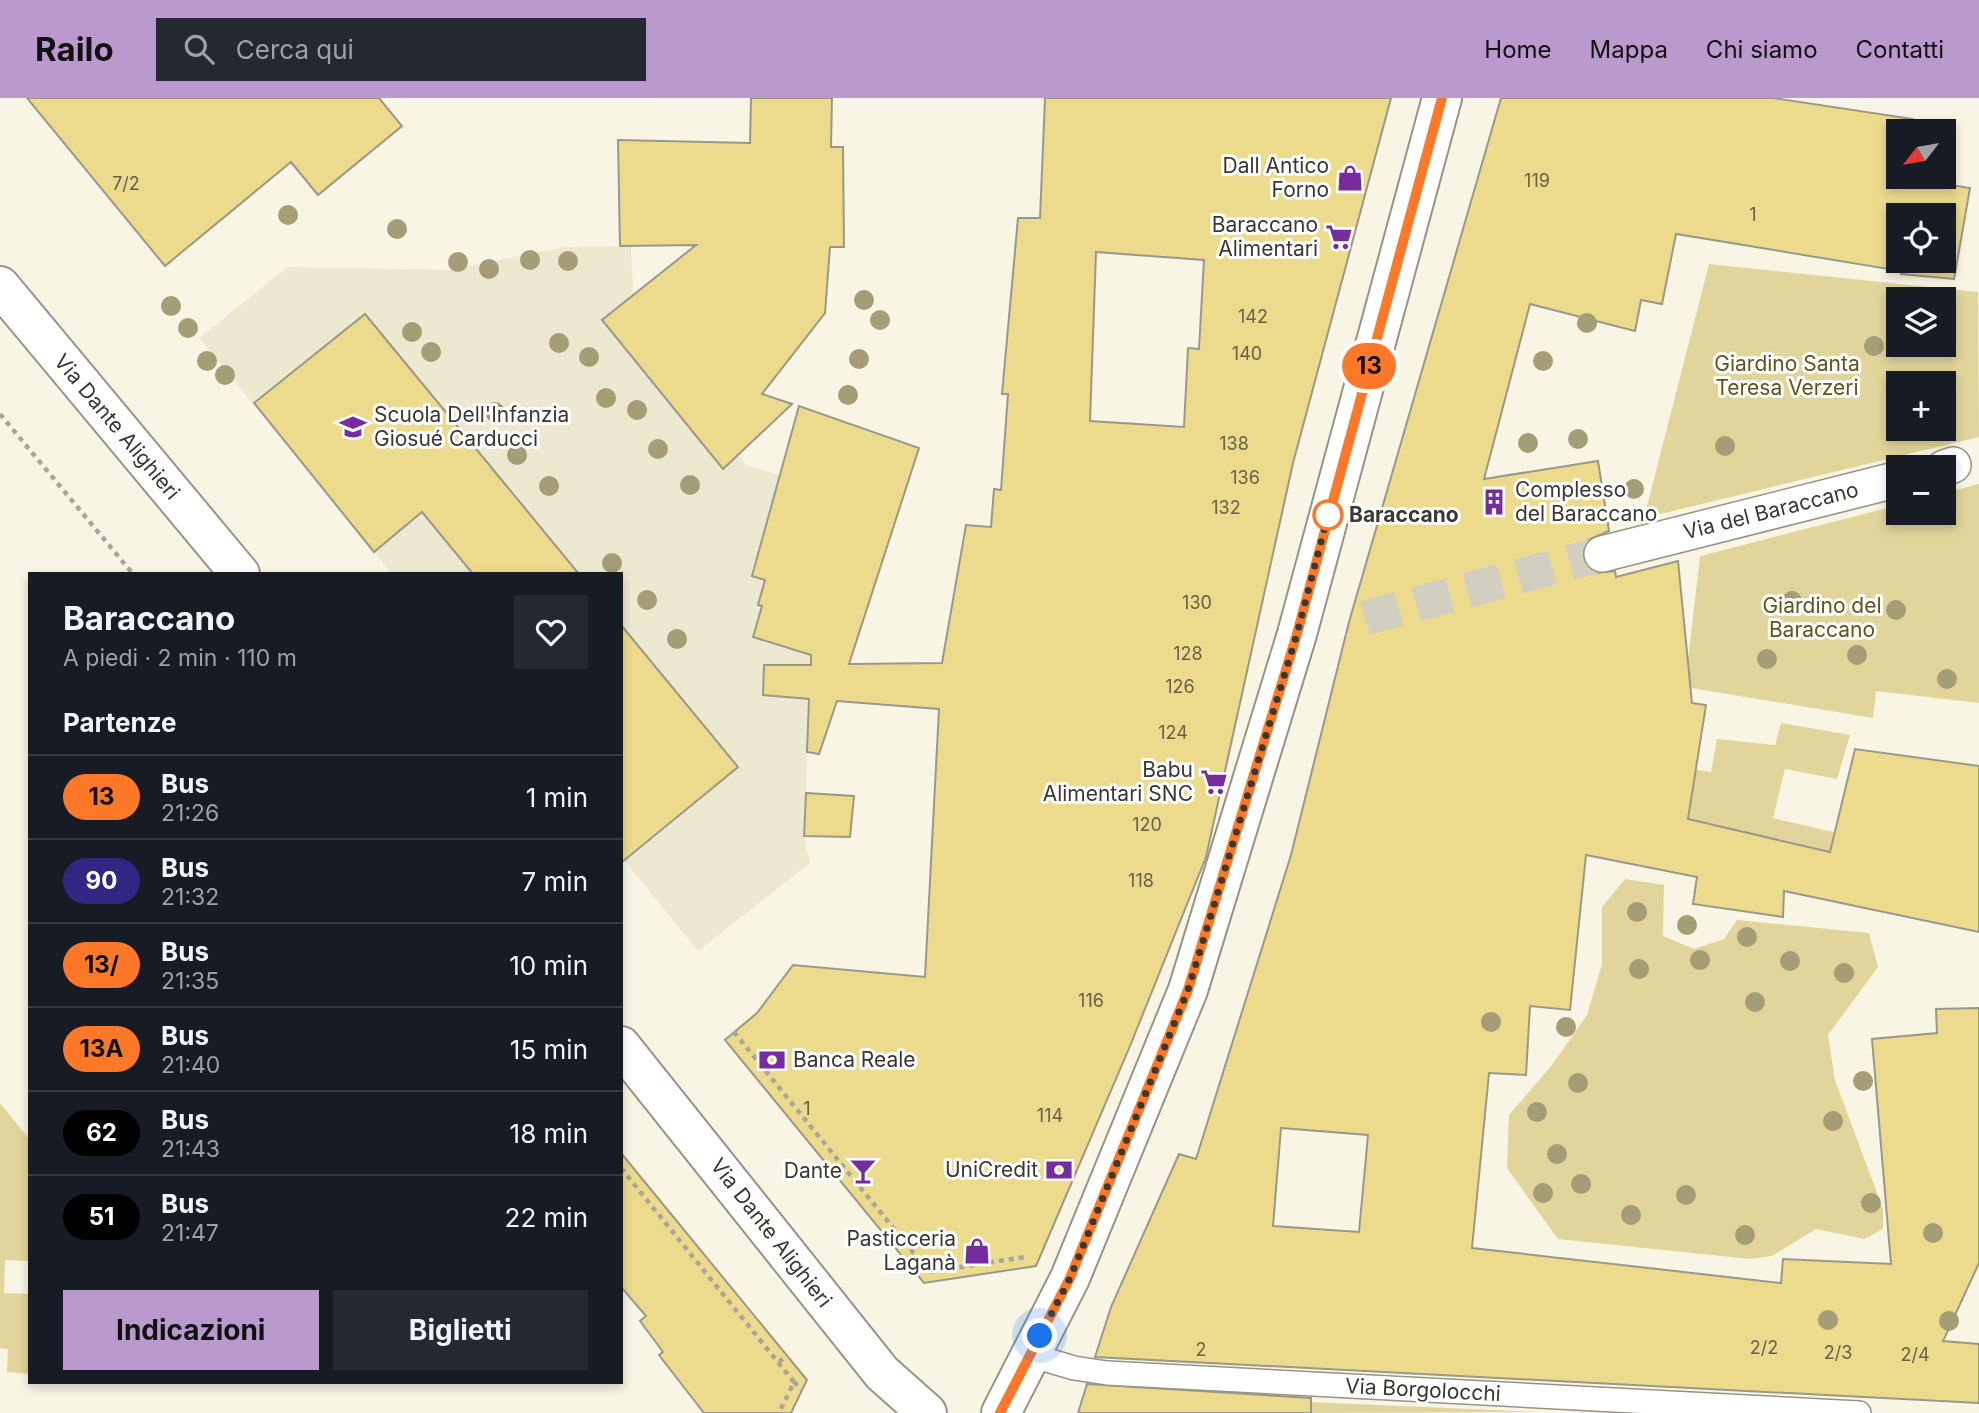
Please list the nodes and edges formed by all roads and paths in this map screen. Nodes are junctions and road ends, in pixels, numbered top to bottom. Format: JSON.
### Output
{"nodes":[{"id":1,"x":1442,"y":98,"type":"edge"},
{"id":2,"x":0,"y":286,"type":"edge"},
{"id":3,"x":0,"y":414,"type":"edge"},
{"id":4,"x":1886,"y":482,"type":"edge"},
{"id":5,"x":1602,"y":554,"type":"tunnel mouth"},
{"id":6,"x":131,"y":572,"type":"edge"},
{"id":7,"x":237,"y":572,"type":"edge"},
{"id":8,"x":734,"y":1032,"type":"dead end"},
{"id":9,"x":623,"y":1049,"type":"edge"},
{"id":10,"x":623,"y":1170,"type":"edge"},
{"id":11,"x":914,"y":1255,"type":"junction"},
{"id":12,"x":1025,"y":1257,"type":"dead end"},
{"id":13,"x":905,"y":1262,"type":"dead end"},
{"id":14,"x":787,"y":1355,"type":"dead end"},
{"id":15,"x":1030,"y":1355,"type":"junction"},
{"id":16,"x":779,"y":1362,"type":"junction"},
{"id":17,"x":794,"y":1382,"type":"junction"},
{"id":18,"x":802,"y":1390,"type":"dead end"},
{"id":19,"x":779,"y":1413,"type":"edge"},
{"id":20,"x":927,"y":1413,"type":"edge"},
{"id":21,"x":1001,"y":1413,"type":"edge"},
{"id":22,"x":1859,"y":1413,"type":"edge"}],
"edges":[{"from":1,"to":15,"type":"street"},
{"from":2,"to":7,"type":"street","name":"Via Dante Alighieri"},
{"from":3,"to":6,"type":"path"},
{"from":4,"to":5,"type":"street","name":"Via del Baraccano"},
{"from":8,"to":11,"type":"path"},
{"from":9,"to":20,"type":"street","name":"Via Dante Alighieri"},
{"from":10,"to":16,"type":"path"},
{"from":11,"to":12,"type":"path"},
{"from":11,"to":13,"type":"path"},
{"from":14,"to":16,"type":"path"},
{"from":15,"to":21,"type":"street"},
{"from":15,"to":22,"type":"lane","name":"Via Borgolocchi"},
{"from":16,"to":17,"type":"path"},
{"from":17,"to":18,"type":"path"},
{"from":17,"to":19,"type":"path"}]}
